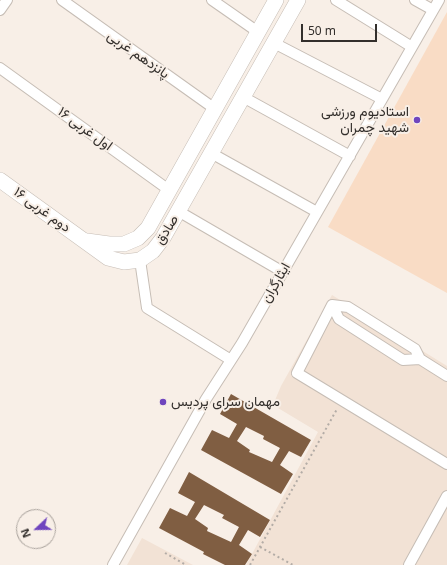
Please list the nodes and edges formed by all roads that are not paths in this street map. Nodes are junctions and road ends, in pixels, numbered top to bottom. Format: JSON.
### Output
{"nodes":[{"id":1,"x":7,"y":0,"type":"edge"},
{"id":2,"x":62,"y":0,"type":"edge"},
{"id":3,"x":212,"y":0,"type":"edge"},
{"id":4,"x":276,"y":0,"type":"edge"},
{"id":5,"x":298,"y":0,"type":"edge"},
{"id":6,"x":336,"y":0,"type":"edge"},
{"id":7,"x":415,"y":0,"type":"edge"},
{"id":8,"x":439,"y":0,"type":"edge"},
{"id":9,"x":0,"y":10,"type":"edge"},
{"id":10,"x":433,"y":10,"type":"junction"},
{"id":11,"x":258,"y":32,"type":"junction"},
{"id":12,"x":274,"y":43,"type":"junction"},
{"id":13,"x":412,"y":47,"type":"junction"},
{"id":14,"x":0,"y":68,"type":"edge"},
{"id":15,"x":243,"y":97,"type":"junction"},
{"id":16,"x":382,"y":99,"type":"junction"},
{"id":17,"x":215,"y":109,"type":"junction"},
{"id":18,"x":231,"y":119,"type":"junction"},
{"id":19,"x":211,"y":153,"type":"junction"},
{"id":20,"x":350,"y":156,"type":"junction"},
{"id":21,"x":0,"y":180,"type":"edge"},
{"id":22,"x":169,"y":190,"type":"junction"},
{"id":23,"x":178,"y":211,"type":"junction"},
{"id":24,"x":317,"y":212,"type":"junction"},
{"id":25,"x":84,"y":241,"type":"junction"},
{"id":26,"x":140,"y":260,"type":"junction"},
{"id":27,"x":283,"y":272,"type":"junction"},
{"id":28,"x":332,"y":305,"type":"junction"},
{"id":29,"x":231,"y":360,"type":"junction"},
{"id":30,"x":420,"y":360,"type":"junction"},
{"id":31,"x":447,"y":376,"type":"edge"},
{"id":32,"x":447,"y":464,"type":"edge"},
{"id":33,"x":447,"y":496,"type":"edge"},
{"id":34,"x":113,"y":565,"type":"edge"},
{"id":35,"x":409,"y":565,"type":"edge"}],
"edges":[{"from":1,"to":9,"type":"street"},
{"from":2,"to":17,"type":"street","name":"پانزدهم غربی"},
{"from":3,"to":11,"type":"street"},
{"from":4,"to":11,"type":"street","name":"صادق"},
{"from":5,"to":12,"type":"street","name":"صادق"},
{"from":6,"to":13,"type":"street"},
{"from":7,"to":10,"type":"street"},
{"from":8,"to":10,"type":"street","name":"ایثارگران"},
{"from":10,"to":13,"type":"street","name":"ایثارگران"},
{"from":11,"to":17,"type":"street","name":"صادق"},
{"from":12,"to":15,"type":"street","name":"صادق"},
{"from":12,"to":16,"type":"street"},
{"from":13,"to":16,"type":"street","name":"ایثارگران"},
{"from":14,"to":22,"type":"street","name":"۱۶ اول غربی"},
{"from":15,"to":18,"type":"street","name":"صادق"},
{"from":15,"to":20,"type":"street"},
{"from":16,"to":20,"type":"street","name":"ایثارگران"},
{"from":17,"to":18,"type":"street"},
{"from":17,"to":22,"type":"street","name":"صادق"},
{"from":18,"to":19,"type":"street","name":"صادق"},
{"from":19,"to":23,"type":"street","name":"صادق"},
{"from":19,"to":24,"type":"street"},
{"from":20,"to":24,"type":"street","name":"ایثارگران"},
{"from":21,"to":25,"type":"street","name":"۱۶ دوم غربی"},
{"from":22,"to":25,"type":"street","name":"صادق"},
{"from":23,"to":26,"type":"street","name":"صادق"},
{"from":23,"to":27,"type":"street"},
{"from":24,"to":27,"type":"street","name":"ایثارگران"},
{"from":25,"to":26,"type":"street"},
{"from":26,"to":29,"type":"street"},
{"from":27,"to":29,"type":"street","name":"ایثارگران"},
{"from":28,"to":30,"type":"street"},
{"from":28,"to":30,"type":"street"},
{"from":28,"to":32,"type":"street"},
{"from":29,"to":34,"type":"street","name":"ایثارگران"},
{"from":30,"to":31,"type":"street"},
{"from":33,"to":35,"type":"street"}]}
